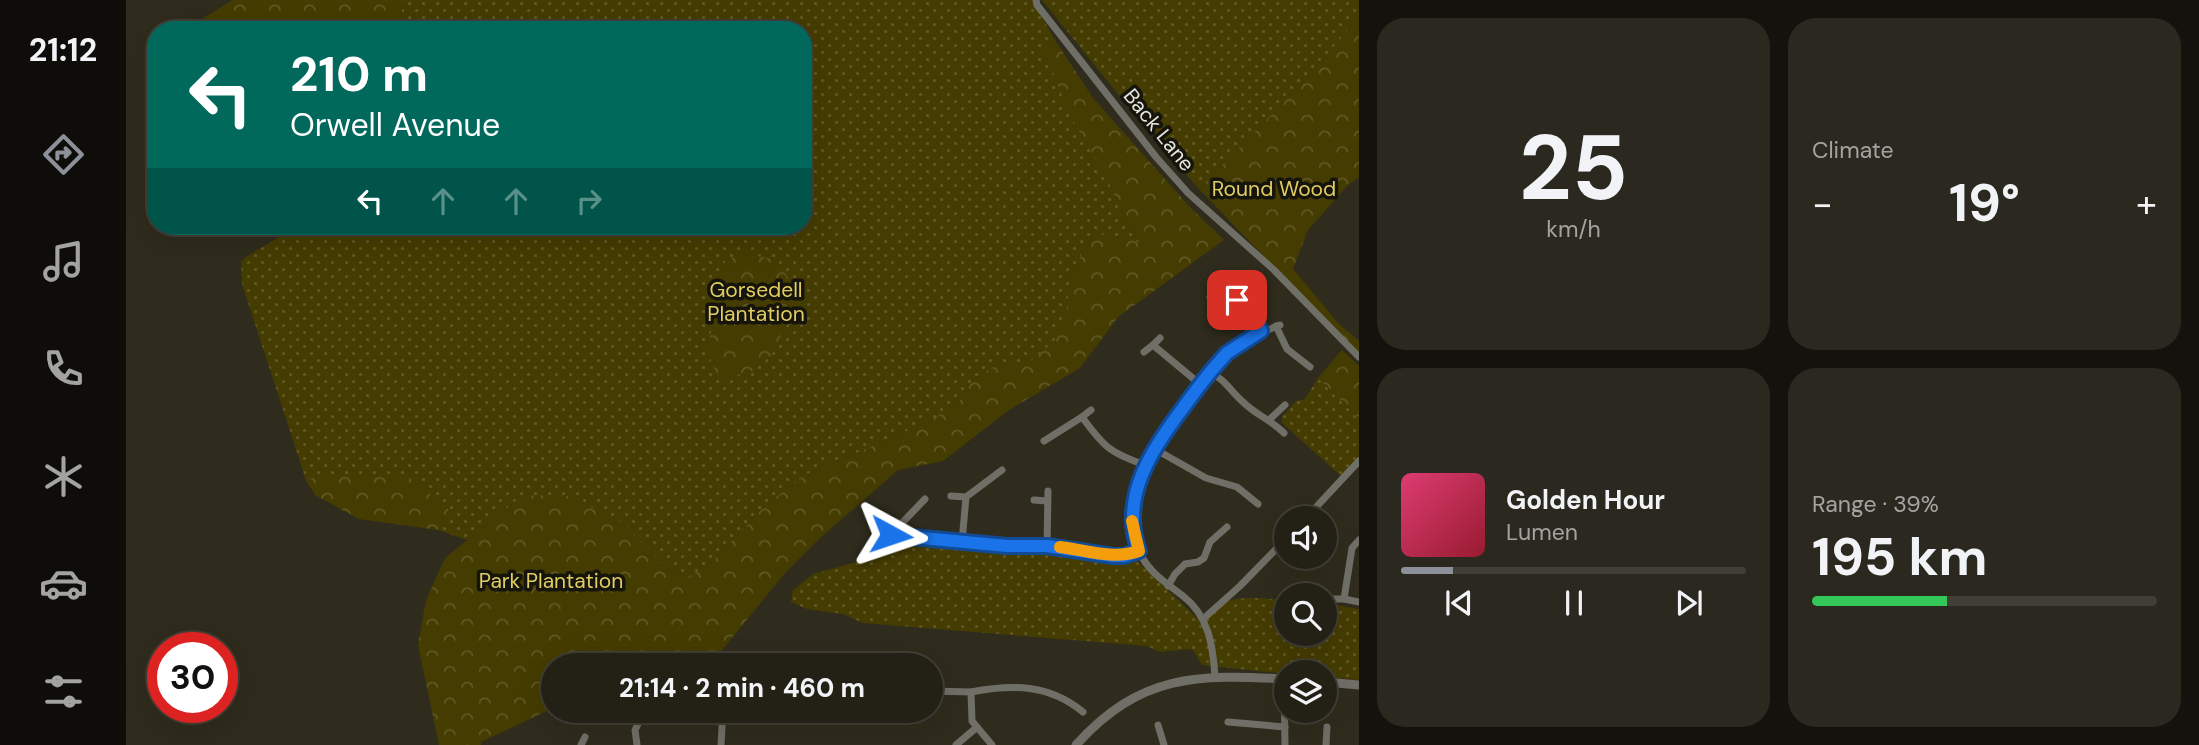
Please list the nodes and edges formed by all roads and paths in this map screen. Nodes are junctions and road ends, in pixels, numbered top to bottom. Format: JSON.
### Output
{"nodes":[{"id":1,"x":1036,"y":0,"type":"edge"},
{"id":2,"x":1218,"y":278,"type":"dead end"},
{"id":3,"x":1222,"y":288,"type":"junction"},
{"id":4,"x":1210,"y":297,"type":"dead end"},
{"id":5,"x":1261,"y":331,"type":"junction"},
{"id":6,"x":1160,"y":338,"type":"dead end"},
{"id":7,"x":1153,"y":345,"type":"junction"},
{"id":8,"x":1144,"y":352,"type":"dead end"},
{"id":9,"x":1359,"y":357,"type":"edge"},
{"id":10,"x":1310,"y":367,"type":"dead end"},
{"id":11,"x":1210,"y":372,"type":"junction"},
{"id":12,"x":1201,"y":385,"type":"junction"},
{"id":13,"x":1285,"y":405,"type":"dead end"},
{"id":14,"x":1091,"y":410,"type":"dead end"},
{"id":15,"x":1082,"y":417,"type":"junction"},
{"id":16,"x":1270,"y":419,"type":"junction"},
{"id":17,"x":1284,"y":433,"type":"dead end"},
{"id":18,"x":1044,"y":441,"type":"dead end"},
{"id":19,"x":1153,"y":448,"type":"junction"},
{"id":20,"x":1359,"y":461,"type":"edge"},
{"id":21,"x":1145,"y":466,"type":"junction"},
{"id":22,"x":1002,"y":470,"type":"dead end"},
{"id":23,"x":1048,"y":491,"type":"dead end"},
{"id":24,"x":951,"y":496,"type":"dead end"},
{"id":25,"x":966,"y":497,"type":"junction"},
{"id":26,"x":925,"y":499,"type":"dead end"},
{"id":27,"x":1034,"y":500,"type":"dead end"},
{"id":28,"x":1047,"y":501,"type":"junction"},
{"id":29,"x":1258,"y":504,"type":"dead end"},
{"id":30,"x":1317,"y":506,"type":"edge"},
{"id":31,"x":1227,"y":527,"type":"dead end"},
{"id":32,"x":1359,"y":540,"type":"edge"},
{"id":33,"x":962,"y":542,"type":"junction"},
{"id":34,"x":1047,"y":546,"type":"junction"},
{"id":35,"x":1139,"y":551,"type":"junction"},
{"id":36,"x":1274,"y":551,"type":"edge"},
{"id":37,"x":1168,"y":586,"type":"junction"},
{"id":38,"x":1337,"y":599,"type":"edge"},
{"id":39,"x":1345,"y":599,"type":"junction"},
{"id":40,"x":1359,"y":602,"type":"edge"},
{"id":41,"x":1203,"y":619,"type":"junction"},
{"id":42,"x":1215,"y":677,"type":"junction"},
{"id":43,"x":1274,"y":679,"type":"edge"},
{"id":44,"x":1337,"y":683,"type":"edge"},
{"id":45,"x":1359,"y":685,"type":"edge"},
{"id":46,"x":943,"y":691,"type":"edge"},
{"id":47,"x":971,"y":692,"type":"junction"},
{"id":48,"x":1083,"y":712,"type":"dead end"},
{"id":49,"x":1228,"y":722,"type":"dead end"},
{"id":50,"x":638,"y":723,"type":"edge"},
{"id":51,"x":722,"y":723,"type":"edge"},
{"id":52,"x":1238,"y":723,"type":"junction"},
{"id":53,"x":1285,"y":723,"type":"edge"},
{"id":54,"x":1158,"y":725,"type":"dead end"},
{"id":55,"x":1285,"y":727,"type":"junction"},
{"id":56,"x":1327,"y":727,"type":"dead end"},
{"id":57,"x":976,"y":728,"type":"junction"},
{"id":58,"x":1237,"y":733,"type":"dead end"},
{"id":59,"x":636,"y":745,"type":"edge"},
{"id":60,"x":721,"y":745,"type":"edge"},
{"id":61,"x":956,"y":745,"type":"edge"},
{"id":62,"x":992,"y":745,"type":"edge"},
{"id":63,"x":1076,"y":745,"type":"edge"},
{"id":64,"x":1164,"y":745,"type":"edge"},
{"id":65,"x":1285,"y":745,"type":"edge"},
{"id":66,"x":1326,"y":745,"type":"edge"}],
"edges":[{"from":1,"to":9,"type":"street","name":"Back Lane"},
{"from":2,"to":3,"type":"street"},
{"from":3,"to":4,"type":"street"},
{"from":3,"to":5,"type":"street"},
{"from":5,"to":10,"type":"street"},
{"from":5,"to":11,"type":"street"},
{"from":6,"to":7,"type":"street"},
{"from":7,"to":8,"type":"street"},
{"from":7,"to":12,"type":"street"},
{"from":11,"to":12,"type":"street"},
{"from":11,"to":16,"type":"street"},
{"from":12,"to":19,"type":"street"},
{"from":13,"to":16,"type":"street"},
{"from":14,"to":15,"type":"street"},
{"from":15,"to":18,"type":"street"},
{"from":15,"to":21,"type":"street"},
{"from":16,"to":17,"type":"street"},
{"from":19,"to":21,"type":"street"},
{"from":19,"to":29,"type":"street"},
{"from":20,"to":30,"type":"street"},
{"from":21,"to":35,"type":"street"},
{"from":22,"to":25,"type":"street"},
{"from":23,"to":28,"type":"street"},
{"from":24,"to":25,"type":"street"},
{"from":25,"to":33,"type":"street"},
{"from":26,"to":33,"type":"street"},
{"from":27,"to":28,"type":"street"},
{"from":28,"to":34,"type":"street"},
{"from":31,"to":37,"type":"street"},
{"from":32,"to":39,"type":"street"},
{"from":33,"to":34,"type":"street"},
{"from":34,"to":35,"type":"street"},
{"from":35,"to":37,"type":"street"},
{"from":36,"to":41,"type":"street"},
{"from":37,"to":41,"type":"street"},
{"from":38,"to":39,"type":"street"},
{"from":39,"to":40,"type":"street"},
{"from":41,"to":42,"type":"street"},
{"from":42,"to":43,"type":"street"},
{"from":42,"to":63,"type":"street"},
{"from":44,"to":45,"type":"street"},
{"from":46,"to":47,"type":"street"},
{"from":47,"to":48,"type":"street"},
{"from":47,"to":57,"type":"street"},
{"from":49,"to":52,"type":"street"},
{"from":50,"to":59,"type":"street"},
{"from":51,"to":60,"type":"street"},
{"from":52,"to":55,"type":"street"},
{"from":52,"to":58,"type":"street"},
{"from":53,"to":55,"type":"street"},
{"from":54,"to":64,"type":"street"},
{"from":55,"to":65,"type":"street"},
{"from":56,"to":66,"type":"street"},
{"from":57,"to":61,"type":"street"},
{"from":57,"to":62,"type":"street"}]}
